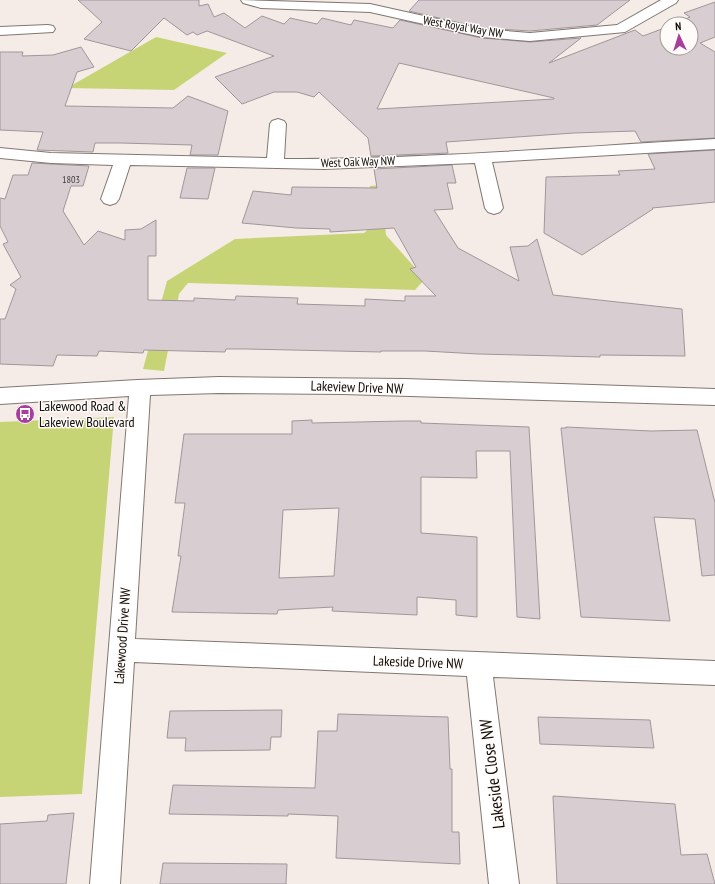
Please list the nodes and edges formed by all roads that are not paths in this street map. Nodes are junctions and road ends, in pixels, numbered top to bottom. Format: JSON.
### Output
{"nodes":[{"id":1,"x":248,"y":0,"type":"edge"},
{"id":2,"x":671,"y":0,"type":"edge"},
{"id":3,"x":48,"y":29,"type":"dead end"},
{"id":4,"x":0,"y":31,"type":"edge"},
{"id":5,"x":278,"y":124,"type":"dead end"},
{"id":6,"x":715,"y":144,"type":"edge"},
{"id":7,"x":0,"y":153,"type":"edge"},
{"id":8,"x":482,"y":157,"type":"junction"},
{"id":9,"x":124,"y":159,"type":"junction"},
{"id":10,"x":275,"y":164,"type":"junction"},
{"id":11,"x":110,"y":199,"type":"dead end"},
{"id":12,"x":494,"y":208,"type":"dead end"},
{"id":13,"x":140,"y":388,"type":"junction"},
{"id":14,"x":0,"y":396,"type":"edge"},
{"id":15,"x":715,"y":397,"type":"edge"},
{"id":16,"x":121,"y":650,"type":"junction"},
{"id":17,"x":479,"y":665,"type":"junction"},
{"id":18,"x":715,"y":673,"type":"edge"},
{"id":19,"x":105,"y":884,"type":"edge"},
{"id":20,"x":504,"y":884,"type":"edge"}],
"edges":[{"from":1,"to":2,"type":"street","name":"West Royal Way NW"},
{"from":3,"to":4,"type":"street"},
{"from":5,"to":10,"type":"street"},
{"from":6,"to":8,"type":"street","name":"West Oak Way NW"},
{"from":7,"to":9,"type":"street","name":"West Oak Way NW"},
{"from":8,"to":10,"type":"street","name":"West Oak Way NW"},
{"from":8,"to":12,"type":"street"},
{"from":9,"to":10,"type":"street","name":"West Oak Way NW"},
{"from":9,"to":11,"type":"street"},
{"from":13,"to":14,"type":"street","name":"Lakeview Drive NW"},
{"from":13,"to":15,"type":"street","name":"Lakeview Drive NW"},
{"from":13,"to":16,"type":"street","name":"Lakewood Drive NW"},
{"from":16,"to":17,"type":"street","name":"Lakeside Drive NW"},
{"from":16,"to":19,"type":"street","name":"Lakewood Drive NW"},
{"from":17,"to":18,"type":"street","name":"Lakeside Drive NW"},
{"from":17,"to":20,"type":"street","name":"Lakeside Close NW"}]}
